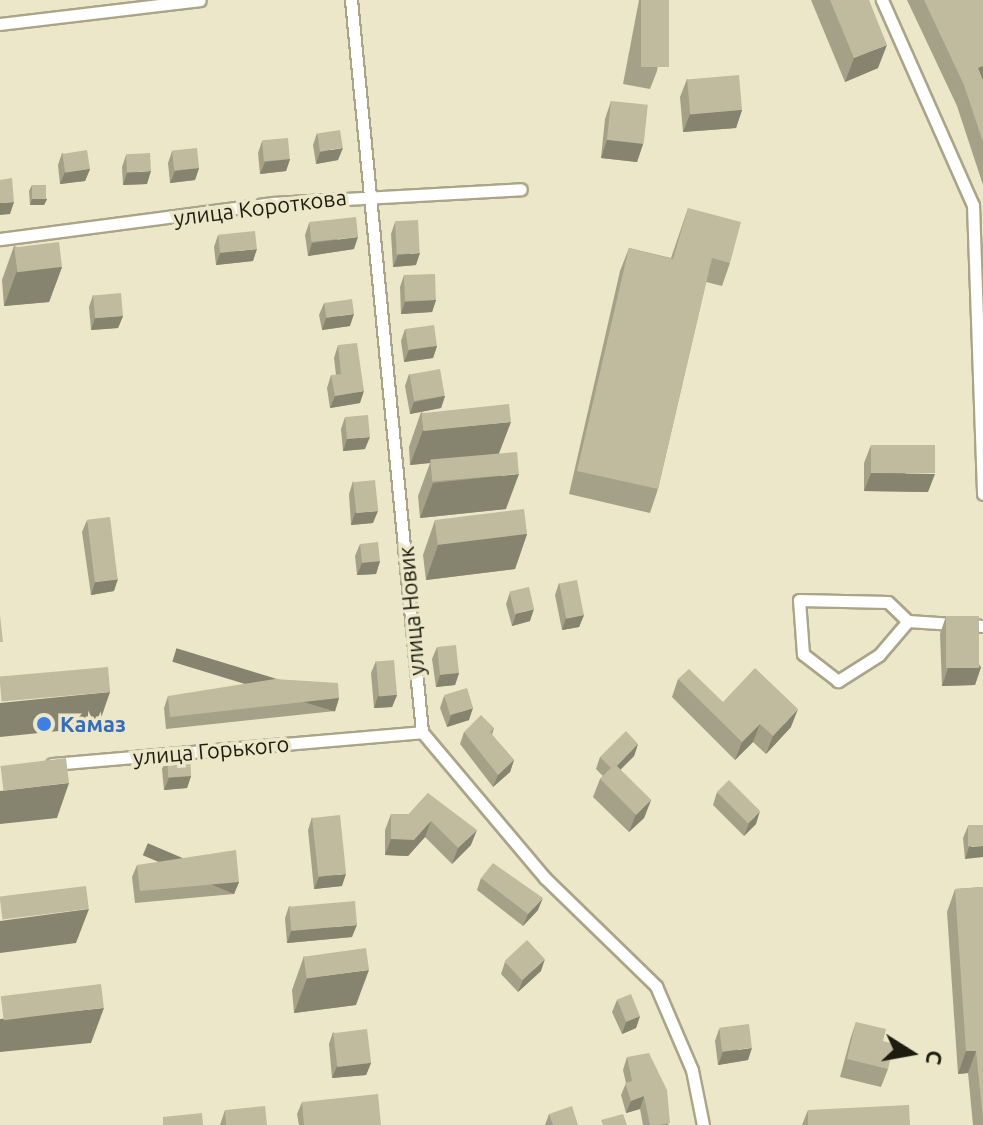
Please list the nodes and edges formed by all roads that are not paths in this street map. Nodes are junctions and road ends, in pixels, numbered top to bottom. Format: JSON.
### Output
{"nodes":[{"id":1,"x":200,"y":0,"type":"edge"},
{"id":2,"x":351,"y":0,"type":"edge"},
{"id":3,"x":882,"y":0,"type":"edge"},
{"id":4,"x":0,"y":24,"type":"edge"},
{"id":5,"x":521,"y":189,"type":"dead end"},
{"id":6,"x":374,"y":194,"type":"junction"},
{"id":7,"x":0,"y":239,"type":"edge"},
{"id":8,"x":983,"y":494,"type":"edge"},
{"id":9,"x":908,"y":621,"type":"junction"},
{"id":10,"x":983,"y":626,"type":"edge"},
{"id":11,"x":422,"y":732,"type":"junction"},
{"id":12,"x":30,"y":766,"type":"edge"},
{"id":13,"x":703,"y":1125,"type":"edge"}],
"edges":[{"from":1,"to":4,"type":"street"},
{"from":2,"to":6,"type":"street","name":"улица Новик"},
{"from":3,"to":8,"type":"street"},
{"from":5,"to":6,"type":"street","name":"улица Короткова"},
{"from":6,"to":7,"type":"street","name":"улица Короткова"},
{"from":6,"to":11,"type":"street","name":"улица Новик"},
{"from":9,"to":9,"type":"street"},
{"from":9,"to":10,"type":"street"},
{"from":11,"to":12,"type":"street","name":"улица Горького"},
{"from":11,"to":13,"type":"street"}]}
